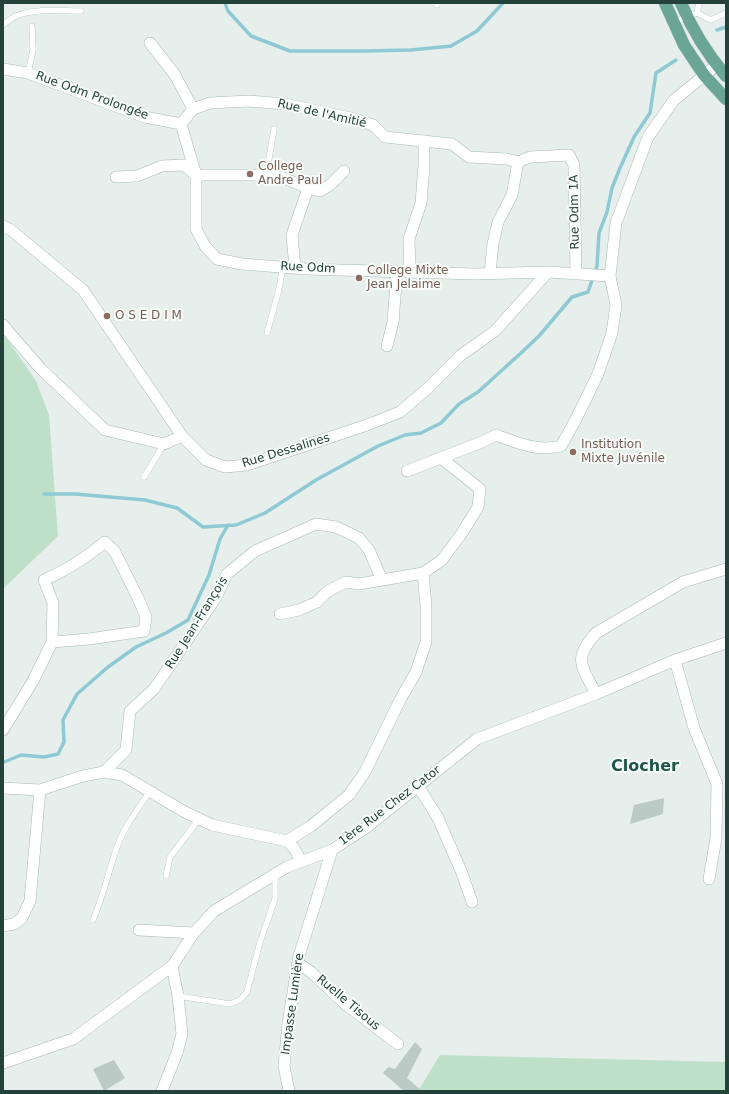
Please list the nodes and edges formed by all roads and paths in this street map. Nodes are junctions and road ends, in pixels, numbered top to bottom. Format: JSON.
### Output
{"nodes":[{"id":1,"x":665,"y":3,"type":"edge"},
{"id":2,"x":681,"y":3,"type":"edge"},
{"id":3,"x":699,"y":3,"type":"edge"},
{"id":4,"x":81,"y":11,"type":"dead end"},
{"id":5,"x":726,"y":13,"type":"edge"},
{"id":6,"x":692,"y":15,"type":"junction"},
{"id":7,"x":673,"y":22,"type":"junction"},
{"id":8,"x":3,"y":25,"type":"edge"},
{"id":9,"x":32,"y":26,"type":"dead end"},
{"id":10,"x":150,"y":43,"type":"dead end"},
{"id":11,"x":714,"y":61,"type":"junction"},
{"id":12,"x":3,"y":69,"type":"edge"},
{"id":13,"x":28,"y":73,"type":"junction"},
{"id":14,"x":704,"y":75,"type":"junction"},
{"id":15,"x":726,"y":76,"type":"edge"},
{"id":16,"x":726,"y":99,"type":"edge"},
{"id":17,"x":193,"y":109,"type":"junction"},
{"id":18,"x":181,"y":124,"type":"junction"},
{"id":19,"x":274,"y":130,"type":"dead end"},
{"id":20,"x":424,"y":141,"type":"junction"},
{"id":21,"x":518,"y":162,"type":"junction"},
{"id":22,"x":344,"y":171,"type":"dead end"},
{"id":23,"x":196,"y":175,"type":"junction"},
{"id":24,"x":266,"y":176,"type":"junction"},
{"id":25,"x":116,"y":177,"type":"dead end"},
{"id":26,"x":308,"y":188,"type":"junction"},
{"id":27,"x":3,"y":226,"type":"edge"},
{"id":28,"x":283,"y":267,"type":"junction"},
{"id":29,"x":295,"y":268,"type":"junction"},
{"id":30,"x":397,"y":271,"type":"junction"},
{"id":31,"x":410,"y":272,"type":"junction"},
{"id":32,"x":548,"y":272,"type":"junction"},
{"id":33,"x":490,"y":273,"type":"junction"},
{"id":34,"x":576,"y":274,"type":"junction"},
{"id":35,"x":610,"y":276,"type":"junction"},
{"id":36,"x":3,"y":325,"type":"edge"},
{"id":37,"x":267,"y":333,"type":"dead end"},
{"id":38,"x":387,"y":346,"type":"dead end"},
{"id":39,"x":182,"y":436,"type":"junction"},
{"id":40,"x":164,"y":444,"type":"junction"},
{"id":41,"x":441,"y":458,"type":"junction"},
{"id":42,"x":407,"y":472,"type":"dead end"},
{"id":43,"x":144,"y":477,"type":"dead end"},
{"id":44,"x":726,"y":569,"type":"edge"},
{"id":45,"x":423,"y":573,"type":"junction"},
{"id":46,"x":382,"y":580,"type":"junction"},
{"id":47,"x":280,"y":614,"type":"dead end"},
{"id":48,"x":52,"y":642,"type":"junction"},
{"id":49,"x":726,"y":643,"type":"edge"},
{"id":50,"x":675,"y":660,"type":"junction"},
{"id":51,"x":596,"y":694,"type":"junction"},
{"id":52,"x":3,"y":730,"type":"edge"},
{"id":53,"x":104,"y":772,"type":"junction"},
{"id":54,"x":722,"y":783,"type":"edge"},
{"id":55,"x":418,"y":786,"type":"junction"},
{"id":56,"x":3,"y":788,"type":"edge"},
{"id":57,"x":40,"y":790,"type":"junction"},
{"id":58,"x":150,"y":791,"type":"junction"},
{"id":59,"x":199,"y":819,"type":"junction"},
{"id":60,"x":287,"y":841,"type":"junction"},
{"id":61,"x":332,"y":850,"type":"junction"},
{"id":62,"x":301,"y":861,"type":"junction"},
{"id":63,"x":275,"y":875,"type":"junction"},
{"id":64,"x":166,"y":876,"type":"dead end"},
{"id":65,"x":709,"y":879,"type":"dead end"},
{"id":66,"x":472,"y":902,"type":"dead end"},
{"id":67,"x":93,"y":920,"type":"dead end"},
{"id":68,"x":3,"y":926,"type":"edge"},
{"id":69,"x":139,"y":930,"type":"dead end"},
{"id":70,"x":194,"y":934,"type":"junction"},
{"id":71,"x":298,"y":963,"type":"junction"},
{"id":72,"x":172,"y":966,"type":"junction"},
{"id":73,"x":178,"y":996,"type":"junction"},
{"id":74,"x":398,"y":1044,"type":"dead end"},
{"id":75,"x":3,"y":1062,"type":"edge"},
{"id":76,"x":162,"y":1091,"type":"edge"},
{"id":77,"x":289,"y":1091,"type":"edge"}],
"edges":[{"from":1,"to":7,"type":"main road"},
{"from":2,"to":6,"type":"main road"},
{"from":3,"to":6,"type":"lane"},
{"from":4,"to":8,"type":"lane"},
{"from":5,"to":6,"type":"lane"},
{"from":6,"to":7,"type":"lane"},
{"from":6,"to":11,"type":"main road"},
{"from":7,"to":14,"type":"main road"},
{"from":9,"to":13,"type":"lane"},
{"from":10,"to":17,"type":"street"},
{"from":11,"to":14,"type":"street"},
{"from":11,"to":15,"type":"main road"},
{"from":12,"to":13,"type":"street","name":"Rue Odm Prolongée"},
{"from":13,"to":18,"type":"street","name":"Rue Odm Prolongée"},
{"from":14,"to":16,"type":"main road"},
{"from":14,"to":35,"type":"street"},
{"from":17,"to":18,"type":"street"},
{"from":17,"to":20,"type":"street","name":"Rue de l'Amitié"},
{"from":18,"to":23,"type":"street","name":"Rue Odm"},
{"from":19,"to":24,"type":"lane"},
{"from":20,"to":21,"type":"street","name":"Rue de l'Amitié"},
{"from":20,"to":31,"type":"street"},
{"from":21,"to":33,"type":"street"},
{"from":21,"to":34,"type":"street","name":"Rue Odm 1A"},
{"from":22,"to":26,"type":"street"},
{"from":23,"to":24,"type":"street"},
{"from":23,"to":25,"type":"street"},
{"from":23,"to":28,"type":"street","name":"Rue Odm"},
{"from":24,"to":26,"type":"street"},
{"from":26,"to":29,"type":"street"},
{"from":27,"to":39,"type":"street","name":"Rue Dessalines"},
{"from":28,"to":29,"type":"street","name":"Rue Odm"},
{"from":28,"to":37,"type":"lane"},
{"from":29,"to":30,"type":"street","name":"Rue Odm"},
{"from":30,"to":31,"type":"street","name":"Rue Odm"},
{"from":30,"to":38,"type":"street"},
{"from":31,"to":33,"type":"street","name":"Rue Odm"},
{"from":32,"to":33,"type":"street","name":"Rue Odm"},
{"from":32,"to":34,"type":"street","name":"Rue Odm"},
{"from":32,"to":39,"type":"street","name":"Rue Dessalines"},
{"from":34,"to":35,"type":"street","name":"Rue Odm"},
{"from":35,"to":41,"type":"street"},
{"from":36,"to":40,"type":"street"},
{"from":39,"to":40,"type":"street"},
{"from":40,"to":43,"type":"lane"},
{"from":41,"to":42,"type":"street"},
{"from":41,"to":45,"type":"street"},
{"from":44,"to":51,"type":"street"},
{"from":45,"to":46,"type":"street"},
{"from":45,"to":60,"type":"street"},
{"from":46,"to":47,"type":"street"},
{"from":46,"to":53,"type":"street","name":"Rue Jean-François"},
{"from":48,"to":48,"type":"street"},
{"from":48,"to":52,"type":"street"},
{"from":49,"to":50,"type":"street","name":"1ère Rue Chez Cator"},
{"from":50,"to":51,"type":"street","name":"1ère Rue Chez Cator"},
{"from":50,"to":54,"type":"street"},
{"from":51,"to":55,"type":"street","name":"1ère Rue Chez Cator"},
{"from":53,"to":57,"type":"street"},
{"from":53,"to":58,"type":"street"},
{"from":54,"to":65,"type":"street"},
{"from":55,"to":61,"type":"street","name":"1ère Rue Chez Cator"},
{"from":55,"to":66,"type":"street"},
{"from":56,"to":57,"type":"street"},
{"from":57,"to":68,"type":"street"},
{"from":58,"to":59,"type":"street"},
{"from":58,"to":67,"type":"lane"},
{"from":59,"to":60,"type":"street"},
{"from":59,"to":64,"type":"lane"},
{"from":60,"to":62,"type":"street"},
{"from":61,"to":62,"type":"street","name":"1ère Rue Chez Cator"},
{"from":61,"to":71,"type":"street","name":"Impasse Lumière"},
{"from":62,"to":63,"type":"street","name":"1ère Rue Chez Cator"},
{"from":63,"to":70,"type":"street","name":"1ère Rue Chez Cator"},
{"from":63,"to":73,"type":"lane"},
{"from":69,"to":70,"type":"street"},
{"from":70,"to":72,"type":"street","name":"1ère Rue Chez Cator"},
{"from":71,"to":74,"type":"street","name":"Ruelle Tisous"},
{"from":71,"to":77,"type":"street","name":"Impasse Lumière"},
{"from":72,"to":73,"type":"street"},
{"from":72,"to":75,"type":"street","name":"1ère Rue Chez Cator"},
{"from":73,"to":76,"type":"street"}]}
